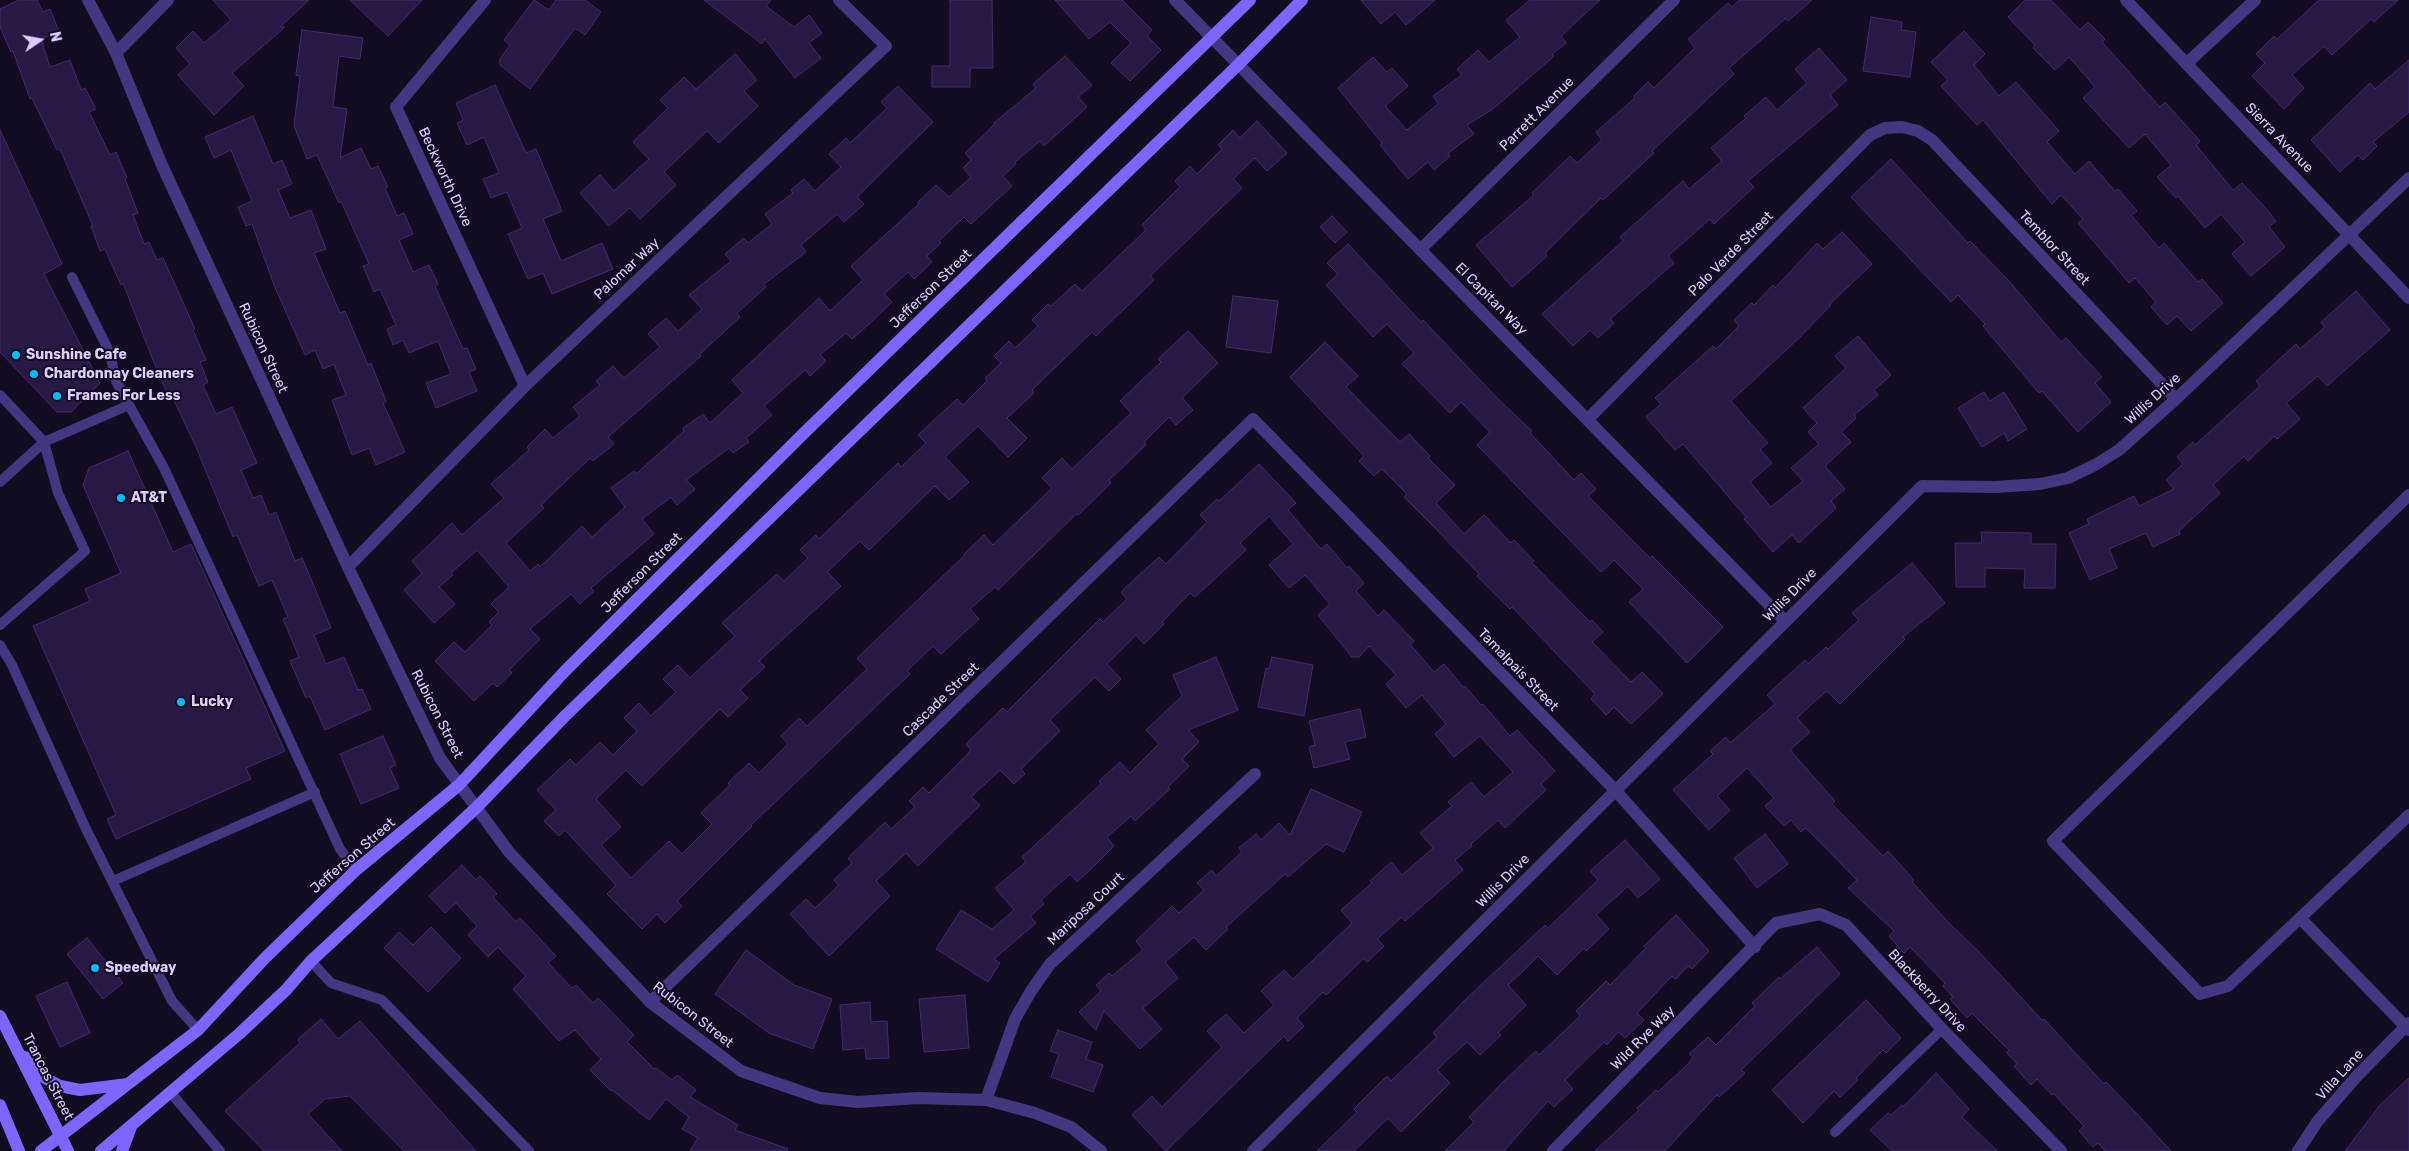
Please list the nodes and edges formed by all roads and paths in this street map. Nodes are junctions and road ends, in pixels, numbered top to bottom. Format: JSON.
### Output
{"nodes":[{"id":1,"x":88,"y":0,"type":"edge"},
{"id":2,"x":168,"y":0,"type":"edge"},
{"id":3,"x":485,"y":0,"type":"edge"},
{"id":4,"x":839,"y":0,"type":"edge"},
{"id":5,"x":1175,"y":0,"type":"edge"},
{"id":6,"x":1250,"y":0,"type":"edge"},
{"id":7,"x":1302,"y":0,"type":"edge"},
{"id":8,"x":1674,"y":0,"type":"edge"},
{"id":9,"x":2126,"y":0,"type":"edge"},
{"id":10,"x":2255,"y":0,"type":"edge"},
{"id":11,"x":1212,"y":37,"type":"junction"},
{"id":12,"x":116,"y":53,"type":"junction"},
{"id":13,"x":1239,"y":64,"type":"junction"},
{"id":14,"x":2186,"y":64,"type":"junction"},
{"id":15,"x":1902,"y":127,"type":"joint"},
{"id":16,"x":2409,"y":178,"type":"edge"},
{"id":17,"x":2351,"y":235,"type":"junction"},
{"id":18,"x":1421,"y":249,"type":"junction"},
{"id":19,"x":72,"y":277,"type":"dead end"},
{"id":20,"x":2409,"y":298,"type":"edge"},
{"id":21,"x":525,"y":386,"type":"junction"},
{"id":22,"x":2176,"y":399,"type":"junction"},
{"id":23,"x":2,"y":401,"type":"edge"},
{"id":24,"x":129,"y":405,"type":"junction"},
{"id":25,"x":1588,"y":419,"type":"junction"},
{"id":26,"x":1253,"y":420,"type":"joint"},
{"id":27,"x":44,"y":442,"type":"junction"},
{"id":28,"x":0,"y":482,"type":"edge"},
{"id":29,"x":2409,"y":494,"type":"edge"},
{"id":30,"x":348,"y":567,"type":"junction"},
{"id":31,"x":1785,"y":621,"type":"junction"},
{"id":32,"x":0,"y":625,"type":"edge"},
{"id":33,"x":0,"y":645,"type":"edge"},
{"id":34,"x":1255,"y":774,"type":"dead end"},
{"id":35,"x":459,"y":785,"type":"junction"},
{"id":36,"x":1615,"y":790,"type":"junction"},
{"id":37,"x":315,"y":792,"type":"junction"},
{"id":38,"x":476,"y":808,"type":"junction"},
{"id":39,"x":2409,"y":815,"type":"edge"},
{"id":40,"x":356,"y":870,"type":"junction"},
{"id":41,"x":113,"y":881,"type":"junction"},
{"id":42,"x":2300,"y":918,"type":"junction"},
{"id":43,"x":1755,"y":946,"type":"junction"},
{"id":44,"x":312,"y":961,"type":"junction"},
{"id":45,"x":650,"y":1002,"type":"junction"},
{"id":46,"x":0,"y":1016,"type":"edge"},
{"id":47,"x":2408,"y":1026,"type":"edge"},
{"id":48,"x":1942,"y":1029,"type":"junction"},
{"id":49,"x":198,"y":1030,"type":"junction"},
{"id":50,"x":16,"y":1048,"type":"junction"},
{"id":51,"x":131,"y":1084,"type":"junction"},
{"id":52,"x":171,"y":1093,"type":"junction"},
{"id":53,"x":986,"y":1100,"type":"junction"},
{"id":54,"x":0,"y":1105,"type":"edge"},
{"id":55,"x":131,"y":1126,"type":"junction"},
{"id":56,"x":1835,"y":1132,"type":"dead end"},
{"id":57,"x":62,"y":1136,"type":"junction"},
{"id":58,"x":18,"y":1151,"type":"edge"},
{"id":59,"x":41,"y":1151,"type":"edge"},
{"id":60,"x":68,"y":1151,"type":"edge"},
{"id":61,"x":100,"y":1151,"type":"edge"},
{"id":62,"x":122,"y":1151,"type":"edge"},
{"id":63,"x":220,"y":1151,"type":"edge"},
{"id":64,"x":529,"y":1151,"type":"edge"},
{"id":65,"x":1101,"y":1151,"type":"edge"},
{"id":66,"x":1253,"y":1151,"type":"edge"},
{"id":67,"x":1553,"y":1151,"type":"edge"},
{"id":68,"x":2061,"y":1151,"type":"edge"},
{"id":69,"x":2298,"y":1151,"type":"edge"}],
"edges":[{"from":1,"to":12,"type":"street","name":"Rubicon Street"},
{"from":2,"to":12,"type":"street"},
{"from":3,"to":21,"type":"street","name":"Beckworth Drive"},
{"from":4,"to":21,"type":"street","name":"Palomar Way"},
{"from":5,"to":11,"type":"street","name":"El Capitan Way"},
{"from":6,"to":11,"type":"main road","name":"Jefferson Street"},
{"from":7,"to":13,"type":"main road"},
{"from":8,"to":18,"type":"street","name":"Parrett Avenue"},
{"from":9,"to":14,"type":"street","name":"Sierra Avenue"},
{"from":10,"to":14,"type":"street"},
{"from":11,"to":13,"type":"street","name":"El Capitan Way"},
{"from":11,"to":35,"type":"main road","name":"Jefferson Street"},
{"from":12,"to":30,"type":"street","name":"Rubicon Street"},
{"from":13,"to":18,"type":"street","name":"El Capitan Way"},
{"from":13,"to":38,"type":"main road"},
{"from":14,"to":17,"type":"street","name":"Sierra Avenue"},
{"from":15,"to":22,"type":"street","name":"Temblor Street"},
{"from":15,"to":25,"type":"street","name":"Palo Verde Street"},
{"from":16,"to":17,"type":"street","name":"Willis Drive"},
{"from":17,"to":20,"type":"street","name":"Sierra Avenue"},
{"from":17,"to":22,"type":"street","name":"Willis Drive"},
{"from":18,"to":25,"type":"street","name":"El Capitan Way"},
{"from":19,"to":24,"type":"lane"},
{"from":21,"to":30,"type":"street","name":"Palomar Way"},
{"from":22,"to":31,"type":"street","name":"Willis Drive"},
{"from":23,"to":27,"type":"lane"},
{"from":24,"to":27,"type":"lane"},
{"from":24,"to":37,"type":"lane"},
{"from":25,"to":31,"type":"street","name":"El Capitan Way"},
{"from":26,"to":36,"type":"street","name":"Tamalpais Street"},
{"from":26,"to":45,"type":"street","name":"Cascade Street"},
{"from":27,"to":28,"type":"lane"},
{"from":27,"to":32,"type":"lane"},
{"from":29,"to":42,"type":"street"},
{"from":30,"to":35,"type":"street","name":"Rubicon Street"},
{"from":31,"to":36,"type":"street","name":"Willis Drive"},
{"from":33,"to":41,"type":"lane"},
{"from":34,"to":53,"type":"street","name":"Mariposa Court"},
{"from":35,"to":38,"type":"street","name":"Rubicon Street"},
{"from":35,"to":40,"type":"main road","name":"Jefferson Street"},
{"from":36,"to":43,"type":"street","name":"Tamalpais Street"},
{"from":36,"to":66,"type":"street","name":"Willis Drive"},
{"from":37,"to":40,"type":"lane"},
{"from":37,"to":41,"type":"lane"},
{"from":38,"to":44,"type":"main road"},
{"from":38,"to":45,"type":"street","name":"Rubicon Street"},
{"from":39,"to":42,"type":"street"},
{"from":40,"to":49,"type":"main road","name":"Jefferson Street"},
{"from":41,"to":49,"type":"lane"},
{"from":42,"to":47,"type":"street"},
{"from":43,"to":48,"type":"street","name":"Blackberry Drive"},
{"from":43,"to":67,"type":"street","name":"Wild Rye Way"},
{"from":44,"to":52,"type":"main road"},
{"from":44,"to":64,"type":"lane"},
{"from":45,"to":53,"type":"street","name":"Rubicon Street"},
{"from":46,"to":50,"type":"main road","name":"Trancas Street"},
{"from":47,"to":69,"type":"street","name":"Villa Lane"},
{"from":48,"to":56,"type":"lane"},
{"from":48,"to":68,"type":"street","name":"Blackberry Drive"},
{"from":49,"to":51,"type":"main road","name":"Jefferson Street"},
{"from":50,"to":51,"type":"main road"},
{"from":50,"to":57,"type":"main road","name":"Trancas Street"},
{"from":51,"to":57,"type":"main road","name":"Jefferson Street"},
{"from":52,"to":55,"type":"main road"},
{"from":52,"to":63,"type":"lane"},
{"from":53,"to":65,"type":"street","name":"Rubicon Street"},
{"from":54,"to":58,"type":"main road"},
{"from":55,"to":61,"type":"main road"},
{"from":55,"to":62,"type":"main road"},
{"from":57,"to":59,"type":"main road","name":"Jefferson Street"},
{"from":57,"to":60,"type":"main road","name":"Trancas Street"}]}
